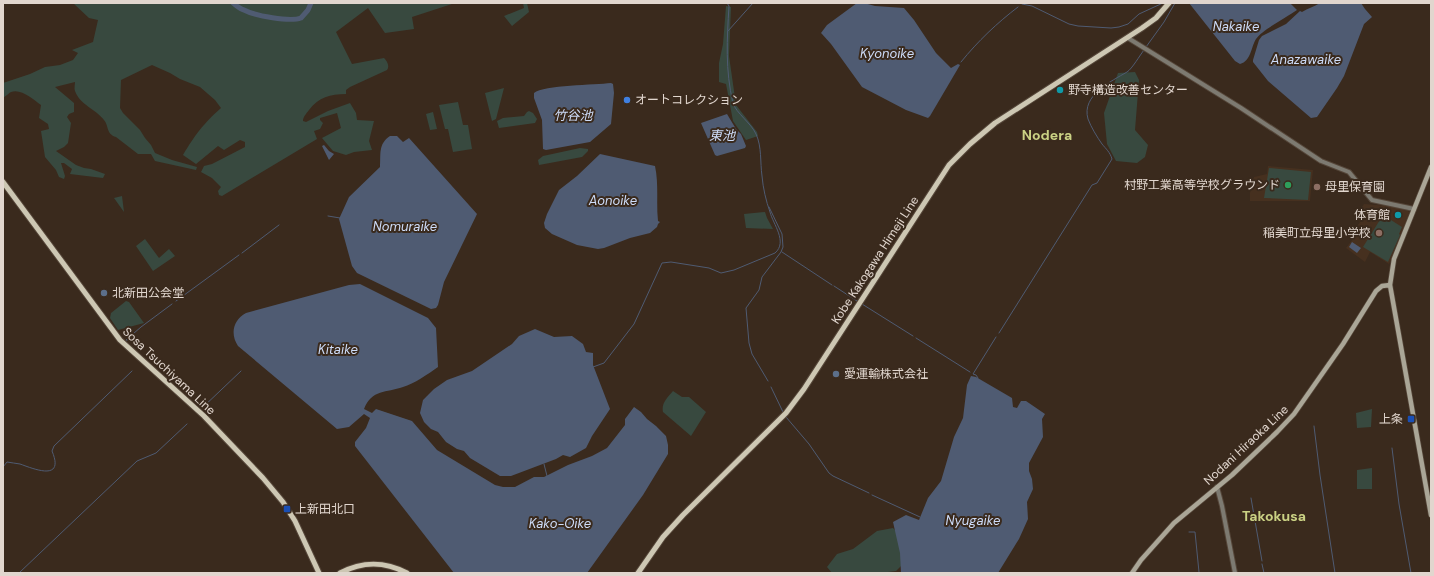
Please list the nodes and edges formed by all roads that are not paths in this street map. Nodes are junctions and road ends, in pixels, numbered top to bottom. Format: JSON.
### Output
{"nodes":[{"id":1,"x":1169,"y":3,"type":"edge"},
{"id":2,"x":1128,"y":38,"type":"junction"},
{"id":3,"x":1431,"y":166,"type":"edge"},
{"id":4,"x":3,"y":182,"type":"edge"},
{"id":5,"x":1414,"y":209,"type":"junction"},
{"id":6,"x":1390,"y":285,"type":"junction"},
{"id":7,"x":1217,"y":487,"type":"junction"},
{"id":8,"x":1431,"y":515,"type":"edge"},
{"id":9,"x":319,"y":573,"type":"edge"},
{"id":10,"x":340,"y":573,"type":"edge"},
{"id":11,"x":407,"y":573,"type":"edge"},
{"id":12,"x":638,"y":573,"type":"edge"},
{"id":13,"x":1132,"y":573,"type":"edge"},
{"id":14,"x":1235,"y":573,"type":"edge"}],
"edges":[{"from":1,"to":2,"type":"main road","name":"Kobe Kakogawa Himeji Line"},
{"from":2,"to":5,"type":"street"},
{"from":2,"to":12,"type":"main road","name":"Kobe Kakogawa Himeji Line"},
{"from":3,"to":5,"type":"main road"},
{"from":4,"to":9,"type":"main road","name":"Sosa Tsuchiyama Line"},
{"from":5,"to":6,"type":"main road"},
{"from":6,"to":7,"type":"main road","name":"Nodani Hiraoka Line"},
{"from":6,"to":8,"type":"main road"},
{"from":7,"to":13,"type":"main road","name":"Nodani Hiraoka Line"},
{"from":7,"to":14,"type":"street"},
{"from":10,"to":11,"type":"main road"}]}
